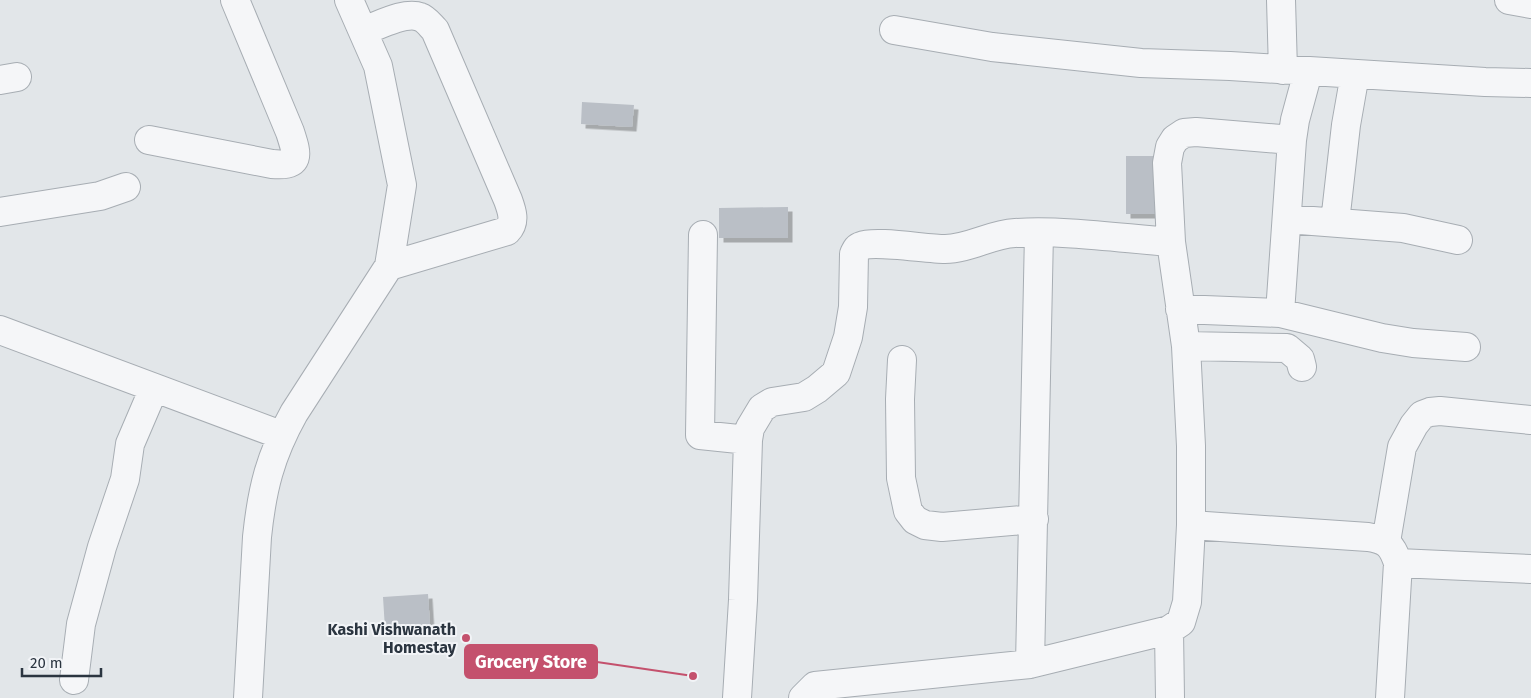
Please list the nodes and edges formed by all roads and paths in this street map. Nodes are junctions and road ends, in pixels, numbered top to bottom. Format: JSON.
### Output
{"nodes":[{"id":1,"x":235,"y":0,"type":"edge"},
{"id":2,"x":349,"y":0,"type":"edge"},
{"id":3,"x":1281,"y":0,"type":"edge"},
{"id":4,"x":1510,"y":0,"type":"edge"},
{"id":5,"x":1531,"y":4,"type":"edge"},
{"id":6,"x":894,"y":30,"type":"dead end"},
{"id":7,"x":363,"y":32,"type":"junction"},
{"id":8,"x":1296,"y":71,"type":"junction"},
{"id":9,"x":1355,"y":74,"type":"junction"},
{"id":10,"x":1531,"y":83,"type":"edge"},
{"id":11,"x":148,"y":140,"type":"dead end"},
{"id":12,"x":1292,"y":140,"type":"junction"},
{"id":13,"x":126,"y":187,"type":"dead end"},
{"id":14,"x":0,"y":212,"type":"edge"},
{"id":15,"x":1287,"y":219,"type":"junction"},
{"id":16,"x":1335,"y":222,"type":"junction"},
{"id":17,"x":1039,"y":233,"type":"junction"},
{"id":18,"x":703,"y":234,"type":"dead end"},
{"id":19,"x":1458,"y":240,"type":"dead end"},
{"id":20,"x":1171,"y":242,"type":"junction"},
{"id":21,"x":389,"y":266,"type":"junction"},
{"id":22,"x":1180,"y":309,"type":"junction"},
{"id":23,"x":1280,"y":313,"type":"junction"},
{"id":24,"x":0,"y":330,"type":"edge"},
{"id":25,"x":1186,"y":346,"type":"junction"},
{"id":26,"x":1466,"y":347,"type":"dead end"},
{"id":27,"x":902,"y":360,"type":"dead end"},
{"id":28,"x":1302,"y":367,"type":"dead end"},
{"id":29,"x":154,"y":388,"type":"junction"},
{"id":30,"x":1531,"y":420,"type":"edge"},
{"id":31,"x":281,"y":436,"type":"junction"},
{"id":32,"x":748,"y":440,"type":"junction"},
{"id":33,"x":1034,"y":519,"type":"junction"},
{"id":34,"x":1191,"y":525,"type":"junction"},
{"id":35,"x":1392,"y":552,"type":"junction"},
{"id":36,"x":1531,"y":569,"type":"edge"},
{"id":37,"x":1169,"y":630,"type":"junction"},
{"id":38,"x":1030,"y":664,"type":"junction"},
{"id":39,"x":74,"y":680,"type":"dead end"},
{"id":40,"x":248,"y":698,"type":"edge"},
{"id":41,"x":737,"y":698,"type":"edge"},
{"id":42,"x":803,"y":698,"type":"edge"},
{"id":43,"x":1170,"y":698,"type":"edge"},
{"id":44,"x":1390,"y":698,"type":"edge"}],
"edges":[{"from":1,"to":11,"type":"street"},
{"from":2,"to":7,"type":"street"},
{"from":3,"to":8,"type":"street"},
{"from":4,"to":5,"type":"street"},
{"from":6,"to":8,"type":"street"},
{"from":7,"to":21,"type":"street"},
{"from":7,"to":21,"type":"street"},
{"from":8,"to":9,"type":"street"},
{"from":8,"to":12,"type":"street"},
{"from":9,"to":10,"type":"street"},
{"from":9,"to":16,"type":"street"},
{"from":12,"to":15,"type":"street"},
{"from":12,"to":20,"type":"street"},
{"from":13,"to":14,"type":"street"},
{"from":15,"to":16,"type":"street"},
{"from":15,"to":23,"type":"street"},
{"from":16,"to":19,"type":"street"},
{"from":17,"to":20,"type":"street"},
{"from":17,"to":32,"type":"street"},
{"from":17,"to":33,"type":"street"},
{"from":18,"to":32,"type":"street"},
{"from":20,"to":22,"type":"street"},
{"from":21,"to":31,"type":"street"},
{"from":22,"to":23,"type":"street"},
{"from":22,"to":25,"type":"street"},
{"from":23,"to":26,"type":"street"},
{"from":24,"to":29,"type":"street"},
{"from":25,"to":28,"type":"street"},
{"from":25,"to":34,"type":"street"},
{"from":27,"to":33,"type":"street"},
{"from":29,"to":31,"type":"street"},
{"from":29,"to":39,"type":"street"},
{"from":30,"to":35,"type":"street"},
{"from":31,"to":40,"type":"street"},
{"from":32,"to":41,"type":"street"},
{"from":33,"to":38,"type":"street"},
{"from":34,"to":35,"type":"street"},
{"from":34,"to":37,"type":"street"},
{"from":35,"to":36,"type":"street"},
{"from":35,"to":44,"type":"street"},
{"from":37,"to":38,"type":"street"},
{"from":37,"to":43,"type":"street"},
{"from":38,"to":42,"type":"street"}]}
